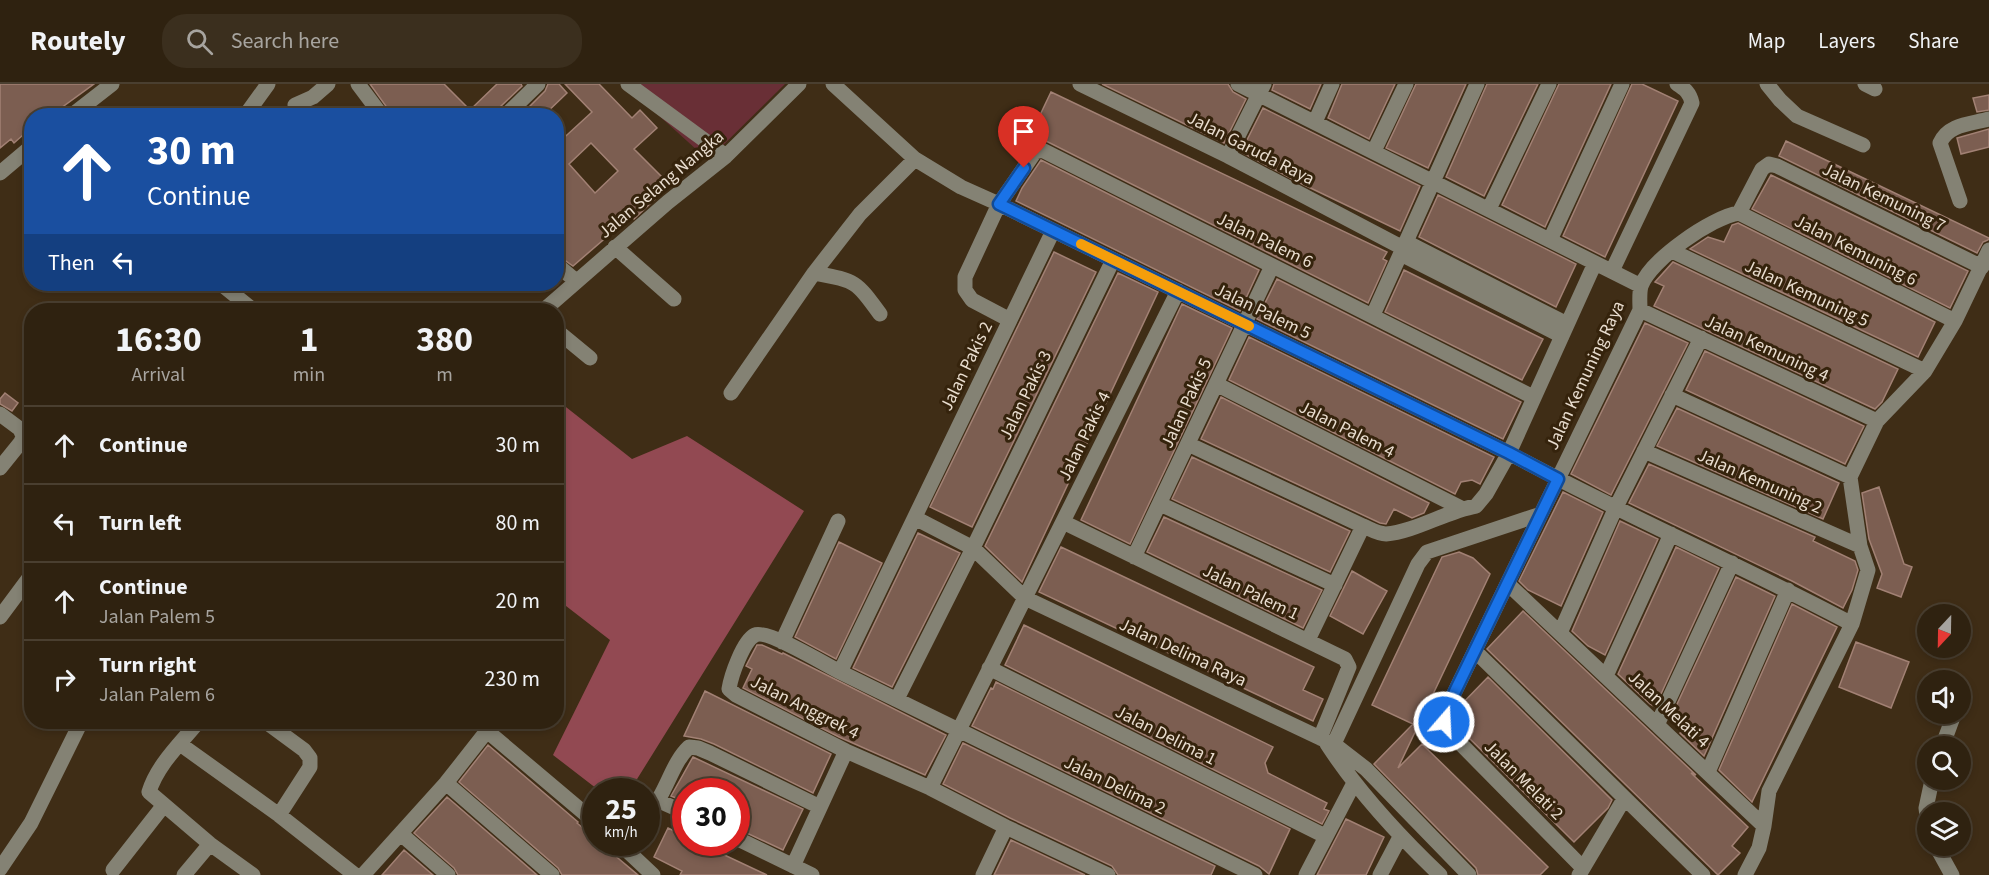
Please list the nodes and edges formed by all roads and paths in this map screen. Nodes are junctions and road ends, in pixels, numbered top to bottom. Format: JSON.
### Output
{"nodes":[{"id":1,"x":112,"y":84,"type":"edge"},
{"id":2,"x":268,"y":84,"type":"edge"},
{"id":3,"x":328,"y":84,"type":"edge"},
{"id":4,"x":358,"y":84,"type":"edge"},
{"id":5,"x":538,"y":84,"type":"edge"},
{"id":6,"x":628,"y":84,"type":"edge"},
{"id":7,"x":799,"y":84,"type":"edge"},
{"id":8,"x":833,"y":84,"type":"edge"},
{"id":9,"x":1080,"y":84,"type":"edge"},
{"id":10,"x":1238,"y":84,"type":"edge"},
{"id":11,"x":1332,"y":84,"type":"edge"},
{"id":12,"x":1406,"y":84,"type":"edge"},
{"id":13,"x":1477,"y":84,"type":"edge"},
{"id":14,"x":1549,"y":84,"type":"edge"},
{"id":15,"x":1622,"y":84,"type":"edge"},
{"id":16,"x":1677,"y":84,"type":"edge"},
{"id":17,"x":1767,"y":84,"type":"edge"},
{"id":18,"x":1261,"y":89,"type":"edge"},
{"id":19,"x":295,"y":105,"type":"dead end"},
{"id":20,"x":81,"y":108,"type":"edge"},
{"id":21,"x":251,"y":108,"type":"edge"},
{"id":22,"x":376,"y":108,"type":"edge"},
{"id":23,"x":513,"y":108,"type":"edge"},
{"id":24,"x":1989,"y":119,"type":"edge"},
{"id":25,"x":1315,"y":122,"type":"junction"},
{"id":26,"x":1863,"y":145,"type":"dead end"},
{"id":27,"x":1374,"y":151,"type":"junction"},
{"id":28,"x":24,"y":153,"type":"edge"},
{"id":29,"x":726,"y":156,"type":"junction"},
{"id":30,"x":1228,"y":156,"type":"junction"},
{"id":31,"x":915,"y":159,"type":"junction"},
{"id":32,"x":0,"y":173,"type":"edge"},
{"id":33,"x":1432,"y":180,"type":"junction"},
{"id":34,"x":1960,"y":201,"type":"dead end"},
{"id":35,"x":999,"y":204,"type":"junction"},
{"id":36,"x":1489,"y":209,"type":"junction"},
{"id":37,"x":1739,"y":213,"type":"junction"},
{"id":38,"x":1053,"y":231,"type":"junction"},
{"id":39,"x":1550,"y":240,"type":"junction"},
{"id":40,"x":615,"y":248,"type":"junction"},
{"id":41,"x":1404,"y":248,"type":"junction"},
{"id":42,"x":1989,"y":250,"type":"edge"},
{"id":43,"x":1672,"y":251,"type":"junction"},
{"id":44,"x":1113,"y":260,"type":"junction"},
{"id":45,"x":1595,"y":263,"type":"junction"},
{"id":46,"x":1272,"y":266,"type":"junction"},
{"id":47,"x":1982,"y":267,"type":"junction"},
{"id":48,"x":564,"y":271,"type":"edge"},
{"id":49,"x":1612,"y":271,"type":"junction"},
{"id":50,"x":814,"y":273,"type":"junction"},
{"id":51,"x":576,"y":281,"type":"junction"},
{"id":52,"x":1641,"y":286,"type":"junction"},
{"id":53,"x":230,"y":291,"type":"edge"},
{"id":54,"x":1178,"y":291,"type":"junction"},
{"id":55,"x":674,"y":299,"type":"dead end"},
{"id":56,"x":244,"y":303,"type":"edge"},
{"id":57,"x":552,"y":303,"type":"edge"},
{"id":58,"x":1640,"y":310,"type":"junction"},
{"id":59,"x":880,"y":314,"type":"dead end"},
{"id":60,"x":1373,"y":315,"type":"junction"},
{"id":61,"x":1010,"y":320,"type":"junction"},
{"id":62,"x":1955,"y":321,"type":"junction"},
{"id":63,"x":1245,"y":324,"type":"junction"},
{"id":64,"x":1565,"y":330,"type":"junction"},
{"id":65,"x":564,"y":337,"type":"edge"},
{"id":66,"x":1701,"y":338,"type":"junction"},
{"id":67,"x":590,"y":358,"type":"dead end"},
{"id":68,"x":1925,"y":371,"type":"junction"},
{"id":69,"x":1216,"y":384,"type":"junction"},
{"id":70,"x":731,"y":393,"type":"dead end"},
{"id":71,"x":1672,"y":395,"type":"junction"},
{"id":72,"x":1533,"y":397,"type":"junction"},
{"id":73,"x":0,"y":414,"type":"edge"},
{"id":74,"x":1877,"y":421,"type":"junction"},
{"id":75,"x":1188,"y":444,"type":"junction"},
{"id":76,"x":1644,"y":452,"type":"junction"},
{"id":77,"x":1509,"y":453,"type":"junction"},
{"id":78,"x":0,"y":468,"type":"edge"},
{"id":79,"x":1850,"y":477,"type":"junction"},
{"id":80,"x":1558,"y":479,"type":"junction"},
{"id":81,"x":1160,"y":504,"type":"junction"},
{"id":82,"x":1616,"y":507,"type":"junction"},
{"id":83,"x":1461,"y":508,"type":"junction"},
{"id":84,"x":1541,"y":514,"type":"junction"},
{"id":85,"x":915,"y":518,"type":"junction"},
{"id":86,"x":838,"y":521,"type":"dead end"},
{"id":87,"x":1063,"y":522,"type":"junction"},
{"id":88,"x":1363,"y":526,"type":"junction"},
{"id":89,"x":1671,"y":534,"type":"junction"},
{"id":90,"x":1860,"y":546,"type":"junction"},
{"id":91,"x":973,"y":548,"type":"junction"},
{"id":92,"x":1134,"y":556,"type":"junction"},
{"id":93,"x":1732,"y":563,"type":"junction"},
{"id":94,"x":1508,"y":584,"type":"junction"},
{"id":95,"x":24,"y":585,"type":"edge"},
{"id":96,"x":1335,"y":585,"type":"junction"},
{"id":97,"x":1788,"y":590,"type":"junction"},
{"id":98,"x":1025,"y":598,"type":"junction"},
{"id":99,"x":0,"y":617,"type":"edge"},
{"id":100,"x":1852,"y":624,"type":"junction"},
{"id":101,"x":1560,"y":633,"type":"junction"},
{"id":102,"x":1308,"y":640,"type":"junction"},
{"id":103,"x":782,"y":642,"type":"junction"},
{"id":104,"x":1475,"y":651,"type":"junction"},
{"id":105,"x":989,"y":668,"type":"junction"},
{"id":106,"x":840,"y":672,"type":"junction"},
{"id":107,"x":1606,"y":676,"type":"junction"},
{"id":108,"x":897,"y":699,"type":"junction"},
{"id":109,"x":1657,"y":725,"type":"junction"},
{"id":110,"x":78,"y":729,"type":"edge"},
{"id":111,"x":192,"y":729,"type":"edge"},
{"id":112,"x":276,"y":729,"type":"edge"},
{"id":113,"x":488,"y":729,"type":"edge"},
{"id":114,"x":493,"y":729,"type":"edge"},
{"id":115,"x":959,"y":730,"type":"junction"},
{"id":116,"x":180,"y":744,"type":"junction"},
{"id":117,"x":1328,"y":744,"type":"junction"},
{"id":118,"x":846,"y":751,"type":"junction"},
{"id":119,"x":1708,"y":772,"type":"junction"},
{"id":120,"x":446,"y":783,"type":"junction"},
{"id":121,"x":1354,"y":783,"type":"junction"},
{"id":122,"x":930,"y":788,"type":"junction"},
{"id":123,"x":660,"y":799,"type":"edge"},
{"id":124,"x":1624,"y":799,"type":"junction"},
{"id":125,"x":164,"y":805,"type":"junction"},
{"id":126,"x":820,"y":807,"type":"junction"},
{"id":127,"x":582,"y":810,"type":"edge"},
{"id":128,"x":279,"y":815,"type":"junction"},
{"id":129,"x":1764,"y":826,"type":"junction"},
{"id":130,"x":1006,"y":827,"type":"junction"},
{"id":131,"x":401,"y":834,"type":"junction"},
{"id":132,"x":1325,"y":836,"type":"junction"},
{"id":133,"x":1400,"y":837,"type":"junction"},
{"id":134,"x":210,"y":844,"type":"junction"},
{"id":135,"x":750,"y":845,"type":"edge"},
{"id":136,"x":633,"y":856,"type":"edge"},
{"id":137,"x":1942,"y":856,"type":"edge"},
{"id":138,"x":1225,"y":860,"type":"junction"},
{"id":139,"x":793,"y":866,"type":"junction"},
{"id":140,"x":0,"y":869,"type":"edge"},
{"id":141,"x":113,"y":870,"type":"dead end"},
{"id":142,"x":1581,"y":871,"type":"edge"},
{"id":143,"x":184,"y":875,"type":"edge"},
{"id":144,"x":253,"y":875,"type":"edge"},
{"id":145,"x":355,"y":875,"type":"edge"},
{"id":146,"x":363,"y":875,"type":"edge"},
{"id":147,"x":448,"y":875,"type":"edge"},
{"id":148,"x":552,"y":875,"type":"edge"},
{"id":149,"x":653,"y":875,"type":"edge"},
{"id":150,"x":812,"y":875,"type":"edge"},
{"id":151,"x":983,"y":875,"type":"edge"},
{"id":152,"x":1108,"y":875,"type":"edge"},
{"id":153,"x":1218,"y":875,"type":"edge"},
{"id":154,"x":1255,"y":875,"type":"edge"},
{"id":155,"x":1306,"y":875,"type":"edge"},
{"id":156,"x":1380,"y":875,"type":"edge"},
{"id":157,"x":1440,"y":875,"type":"edge"},
{"id":158,"x":1469,"y":875,"type":"edge"},
{"id":159,"x":1703,"y":875,"type":"edge"},
{"id":160,"x":1745,"y":875,"type":"edge"},
{"id":161,"x":1952,"y":875,"type":"edge"}],
"edges":[{"from":1,"to":20,"type":"street"},
{"from":2,"to":21,"type":"street"},
{"from":3,"to":19,"type":"street"},
{"from":4,"to":22,"type":"street"},
{"from":5,"to":23,"type":"street"},
{"from":6,"to":29,"type":"street"},
{"from":7,"to":29,"type":"street","name":"Jalan Selang Nangka"},
{"from":8,"to":31,"type":"street","name":"Jalan Palem 5"},
{"from":9,"to":30,"type":"street","name":"Jalan Garuda Raya"},
{"from":10,"to":18,"type":"street"},
{"from":11,"to":25,"type":"street"},
{"from":12,"to":27,"type":"street"},
{"from":13,"to":33,"type":"street"},
{"from":14,"to":36,"type":"street"},
{"from":15,"to":39,"type":"street"},
{"from":16,"to":49,"type":"street"},
{"from":17,"to":26,"type":"street"},
{"from":18,"to":25,"type":"street"},
{"from":18,"to":30,"type":"street"},
{"from":24,"to":34,"type":"street"},
{"from":25,"to":27,"type":"street"},
{"from":27,"to":33,"type":"street"},
{"from":28,"to":32,"type":"street"},
{"from":29,"to":40,"type":"street","name":"Jalan Selang Nangka"},
{"from":30,"to":41,"type":"street","name":"Jalan Garuda Raya"},
{"from":31,"to":35,"type":"street","name":"Jalan Palem 5"},
{"from":31,"to":50,"type":"street"},
{"from":33,"to":36,"type":"street"},
{"from":33,"to":41,"type":"street"},
{"from":35,"to":38,"type":"street","name":"Jalan Palem 5"},
{"from":35,"to":46,"type":"street","name":"Jalan Palem 6"},
{"from":35,"to":61,"type":"street"},
{"from":36,"to":39,"type":"street"},
{"from":37,"to":43,"type":"street","name":"Jalan Kemuning Raya"},
{"from":37,"to":47,"type":"street","name":"Jalan Kemuning 7"},
{"from":37,"to":62,"type":"street","name":"Jalan Kemuning 6"},
{"from":38,"to":44,"type":"street","name":"Jalan Palem 5"},
{"from":38,"to":61,"type":"street","name":"Jalan Pakis 2"},
{"from":39,"to":45,"type":"street"},
{"from":40,"to":51,"type":"street","name":"Jalan Selang Nangka"},
{"from":40,"to":55,"type":"street"},
{"from":41,"to":60,"type":"street"},
{"from":41,"to":64,"type":"street","name":"Jalan Garuda Raya"},
{"from":42,"to":47,"type":"street"},
{"from":43,"to":52,"type":"street","name":"Jalan Kemuning Raya"},
{"from":43,"to":68,"type":"street","name":"Jalan Kemuning 5"},
{"from":44,"to":54,"type":"street","name":"Jalan Palem 5"},
{"from":44,"to":91,"type":"street","name":"Jalan Pakis 3"},
{"from":45,"to":49,"type":"street"},
{"from":45,"to":64,"type":"street"},
{"from":46,"to":60,"type":"street","name":"Jalan Palem 6"},
{"from":46,"to":63,"type":"street","name":"Jalan Pakis 5"},
{"from":47,"to":62,"type":"street"},
{"from":48,"to":51,"type":"street"},
{"from":49,"to":52,"type":"street"},
{"from":50,"to":59,"type":"street"},
{"from":50,"to":70,"type":"street"},
{"from":51,"to":57,"type":"street","name":"Jalan Selang Nangka"},
{"from":52,"to":58,"type":"street","name":"Jalan Kemuning Raya"},
{"from":53,"to":56,"type":"street"},
{"from":54,"to":63,"type":"street","name":"Jalan Palem 5"},
{"from":54,"to":87,"type":"street","name":"Jalan Pakis 4"},
{"from":58,"to":66,"type":"street","name":"Jalan Kemuning 4"},
{"from":58,"to":80,"type":"street","name":"Jalan Kemuning Raya"},
{"from":60,"to":72,"type":"street","name":"Jalan Palem 6"},
{"from":61,"to":85,"type":"street","name":"Jalan Pakis 2"},
{"from":62,"to":68,"type":"street"},
{"from":63,"to":69,"type":"street","name":"Jalan Pakis 5"},
{"from":63,"to":77,"type":"street","name":"Jalan Palem 5"},
{"from":64,"to":72,"type":"street"},
{"from":65,"to":67,"type":"street"},
{"from":66,"to":71,"type":"street"},
{"from":66,"to":74,"type":"street","name":"Jalan Kemuning 4"},
{"from":68,"to":74,"type":"street"},
{"from":69,"to":75,"type":"street","name":"Jalan Pakis 5"},
{"from":69,"to":83,"type":"street","name":"Jalan Palem 4"},
{"from":71,"to":76,"type":"street"},
{"from":71,"to":79,"type":"street"},
{"from":72,"to":77,"type":"street"},
{"from":73,"to":78,"type":"street"},
{"from":74,"to":79,"type":"street"},
{"from":75,"to":81,"type":"street","name":"Jalan Pakis 5"},
{"from":75,"to":88,"type":"street"},
{"from":76,"to":82,"type":"street"},
{"from":76,"to":90,"type":"street","name":"Jalan Kemuning 2"},
{"from":77,"to":80,"type":"street","name":"Jalan Palem 5"},
{"from":77,"to":83,"type":"street"},
{"from":79,"to":90,"type":"street"},
{"from":80,"to":82,"type":"street","name":"Jalan Kemuning Raya"},
{"from":80,"to":84,"type":"street"},
{"from":81,"to":92,"type":"street","name":"Jalan Pakis 5"},
{"from":81,"to":96,"type":"street"},
{"from":82,"to":89,"type":"street","name":"Jalan Kemuning Raya"},
{"from":82,"to":101,"type":"street"},
{"from":83,"to":88,"type":"street"},
{"from":84,"to":94,"type":"street"},
{"from":84,"to":117,"type":"street"},
{"from":85,"to":91,"type":"street","name":"Jalan Delima Raya"},
{"from":85,"to":106,"type":"street","name":"Jalan Pakis 2"},
{"from":86,"to":103,"type":"street"},
{"from":87,"to":92,"type":"street","name":"Jalan Palem 1"},
{"from":87,"to":98,"type":"street","name":"Jalan Pakis 4"},
{"from":88,"to":96,"type":"street"},
{"from":89,"to":93,"type":"street","name":"Jalan Kemuning Raya"},
{"from":89,"to":107,"type":"street"},
{"from":90,"to":100,"type":"street"},
{"from":91,"to":98,"type":"street","name":"Jalan Delima Raya"},
{"from":91,"to":108,"type":"street","name":"Jalan Pakis 3"},
{"from":92,"to":102,"type":"street","name":"Jalan Palem 1"},
{"from":93,"to":97,"type":"street","name":"Jalan Kemuning Raya"},
{"from":93,"to":109,"type":"street"},
{"from":94,"to":101,"type":"street","name":"Jalan Melati 4"},
{"from":94,"to":104,"type":"street"},
{"from":95,"to":99,"type":"street"},
{"from":96,"to":102,"type":"street"},
{"from":97,"to":100,"type":"street","name":"Jalan Kemuning Raya"},
{"from":97,"to":119,"type":"street"},
{"from":98,"to":105,"type":"street","name":"Jalan Pakis 4"},
{"from":98,"to":117,"type":"street","name":"Jalan Delima Raya"},
{"from":100,"to":129,"type":"street"},
{"from":101,"to":107,"type":"street","name":"Jalan Melati 4"},
{"from":102,"to":117,"type":"street","name":"Jalan Palem 1"},
{"from":103,"to":106,"type":"street","name":"Jalan Anggrek 4"},
{"from":103,"to":118,"type":"street","name":"Jalan Anggrek 4"},
{"from":104,"to":124,"type":"street"},
{"from":104,"to":142,"type":"street","name":"Jalan Melati 2"},
{"from":105,"to":115,"type":"street","name":"Jalan Pakis 4"},
{"from":105,"to":132,"type":"street","name":"Jalan Delima 1"},
{"from":106,"to":108,"type":"street","name":"Jalan Anggrek 4"},
{"from":107,"to":109,"type":"street","name":"Jalan Melati 4"},
{"from":108,"to":115,"type":"street","name":"Jalan Anggrek 4"},
{"from":109,"to":119,"type":"street","name":"Jalan Melati 4"},
{"from":110,"to":140,"type":"street"},
{"from":111,"to":116,"type":"street"},
{"from":112,"to":128,"type":"street"},
{"from":113,"to":120,"type":"street"},
{"from":114,"to":127,"type":"street"},
{"from":115,"to":122,"type":"street","name":"Jalan Pakis 4"},
{"from":115,"to":138,"type":"street","name":"Jalan Delima 2"},
{"from":116,"to":125,"type":"street"},
{"from":116,"to":128,"type":"street"},
{"from":117,"to":121,"type":"street"},
{"from":117,"to":158,"type":"street","name":"Jalan Delima Raya"},
{"from":118,"to":122,"type":"street","name":"Jalan Anggrek 4"},
{"from":118,"to":126,"type":"street"},
{"from":119,"to":129,"type":"street","name":"Jalan Melati 4"},
{"from":120,"to":131,"type":"street"},
{"from":120,"to":148,"type":"street"},
{"from":121,"to":132,"type":"street"},
{"from":121,"to":133,"type":"street"},
{"from":122,"to":130,"type":"street","name":"Jalan Anggrek 4"},
{"from":123,"to":126,"type":"street"},
{"from":124,"to":142,"type":"street"},
{"from":124,"to":159,"type":"street"},
{"from":125,"to":134,"type":"street"},
{"from":125,"to":141,"type":"street"},
{"from":126,"to":139,"type":"street"},
{"from":128,"to":145,"type":"street"},
{"from":129,"to":160,"type":"street"},
{"from":130,"to":151,"type":"street"},
{"from":130,"to":152,"type":"street","name":"Jalan Anggrek 4"},
{"from":131,"to":146,"type":"street"},
{"from":131,"to":147,"type":"street"},
{"from":132,"to":155,"type":"street"},
{"from":133,"to":156,"type":"street"},
{"from":133,"to":157,"type":"street"},
{"from":134,"to":143,"type":"street"},
{"from":134,"to":144,"type":"street"},
{"from":135,"to":139,"type":"street"},
{"from":136,"to":149,"type":"street"},
{"from":137,"to":161,"type":"street"},
{"from":138,"to":153,"type":"street"},
{"from":138,"to":154,"type":"street","name":"Jalan Delima 2"},
{"from":139,"to":150,"type":"street"}]}
